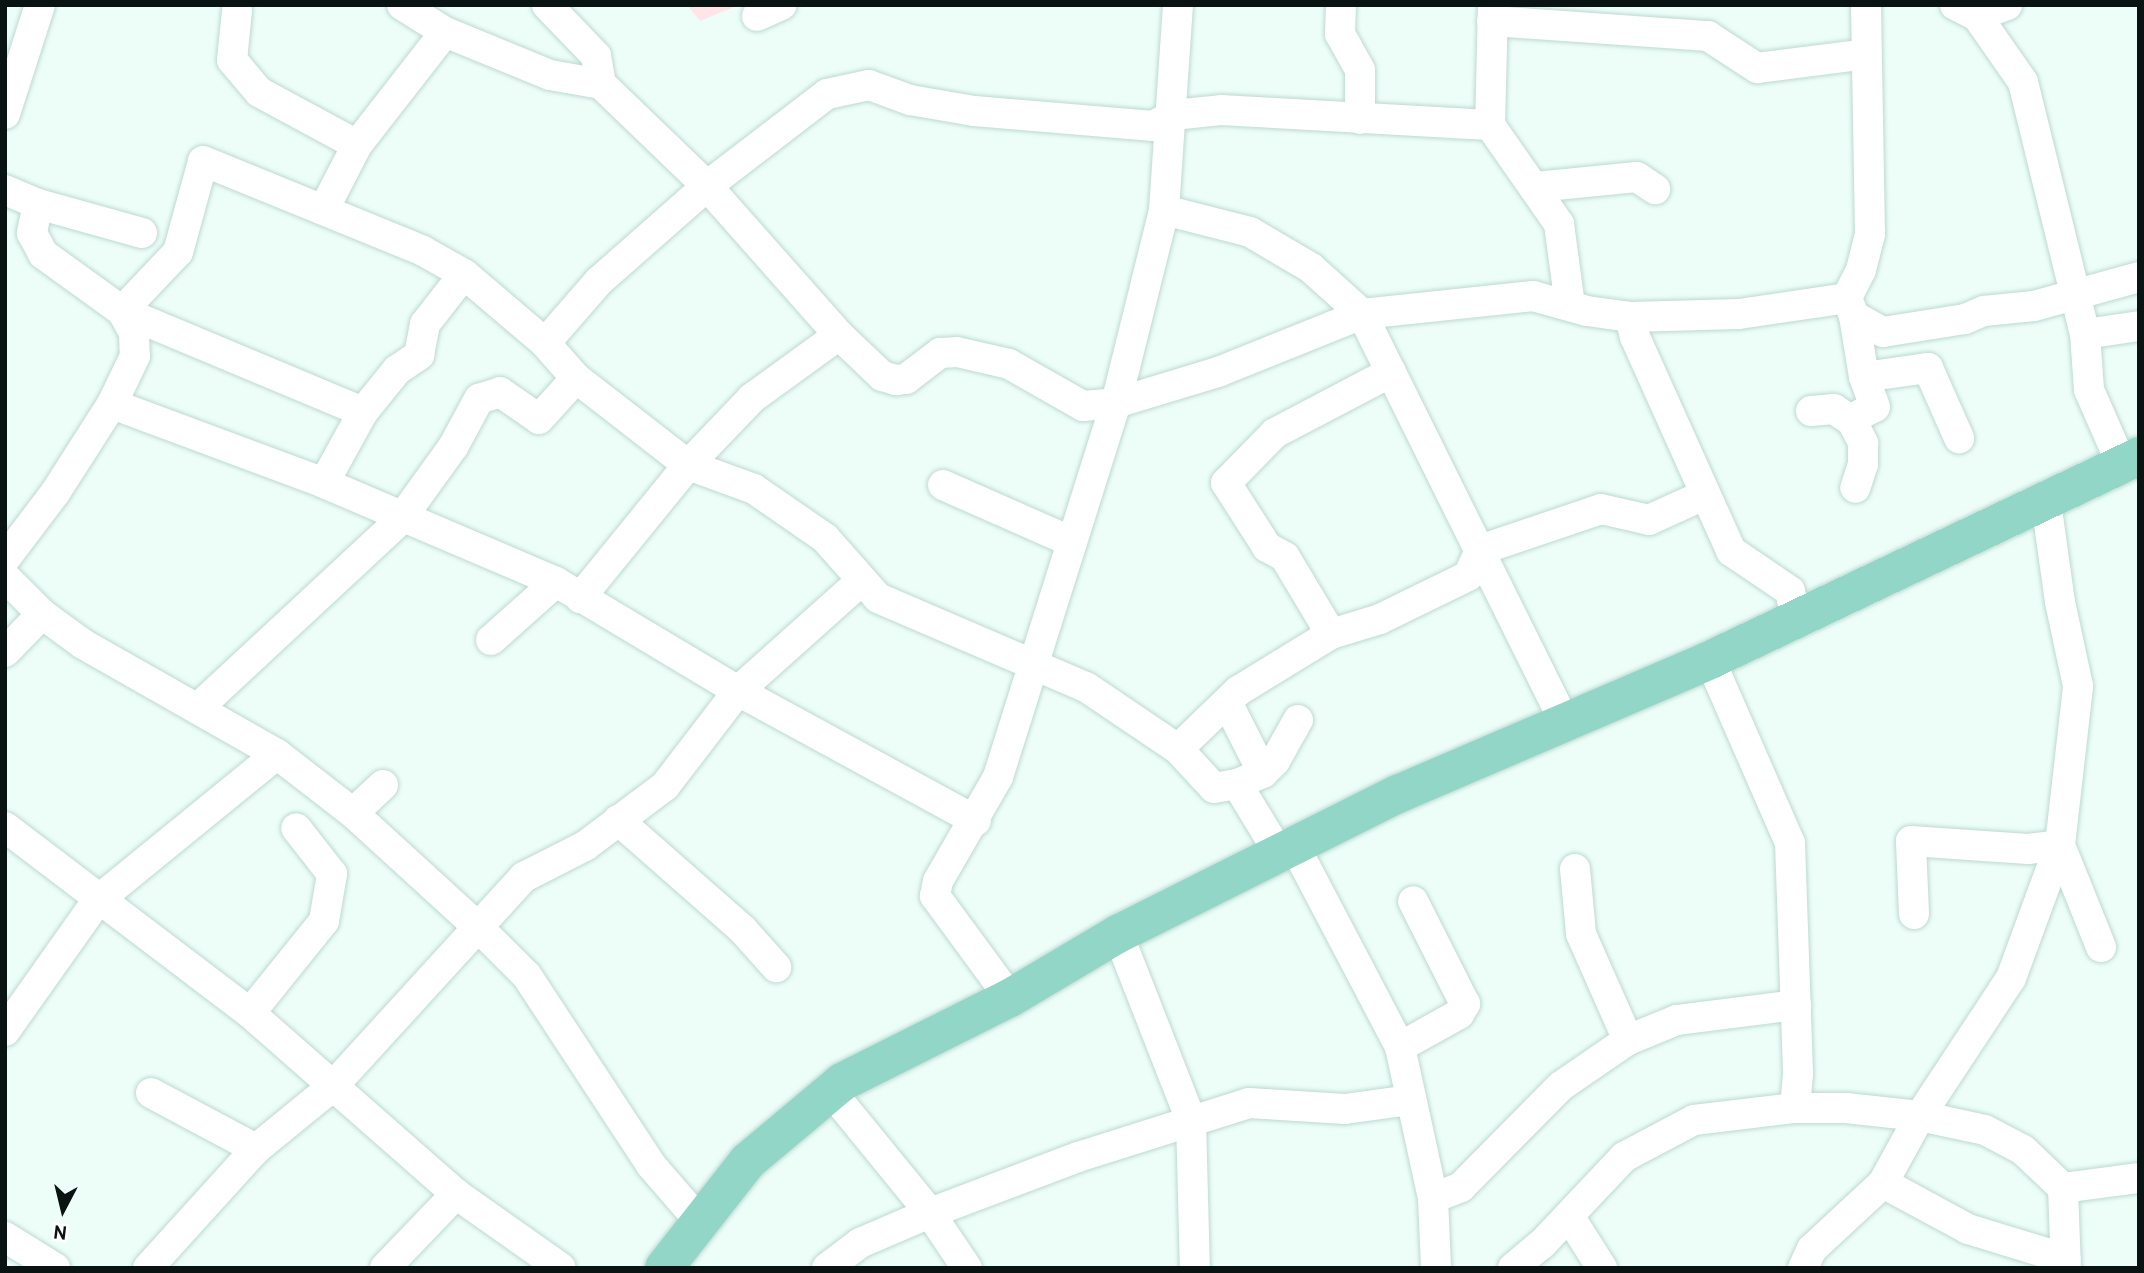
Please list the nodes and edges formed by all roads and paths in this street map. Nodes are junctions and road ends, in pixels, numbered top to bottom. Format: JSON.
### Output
{"nodes":[{"id":1,"x":40,"y":5,"type":"edge"},
{"id":2,"x":402,"y":5,"type":"edge"},
{"id":3,"x":547,"y":5,"type":"edge"},
{"id":4,"x":1178,"y":5,"type":"edge"},
{"id":5,"x":1341,"y":5,"type":"edge"},
{"id":6,"x":1866,"y":5,"type":"edge"},
{"id":7,"x":2007,"y":5,"type":"edge"},
{"id":8,"x":1966,"y":11,"type":"edge"},
{"id":9,"x":237,"y":12,"type":"dead end"},
{"id":10,"x":1492,"y":13,"type":"edge"},
{"id":11,"x":445,"y":32,"type":"junction"},
{"id":12,"x":1866,"y":54,"type":"junction"},
{"id":13,"x":601,"y":85,"type":"junction"},
{"id":14,"x":5,"y":114,"type":"edge"},
{"id":15,"x":1173,"y":115,"type":"junction"},
{"id":16,"x":1360,"y":119,"type":"junction"},
{"id":17,"x":1490,"y":125,"type":"junction"},
{"id":18,"x":357,"y":145,"type":"junction"},
{"id":19,"x":707,"y":186,"type":"junction"},
{"id":20,"x":1536,"y":187,"type":"junction"},
{"id":21,"x":1655,"y":189,"type":"dead end"},
{"id":22,"x":5,"y":190,"type":"edge"},
{"id":23,"x":38,"y":204,"type":"junction"},
{"id":24,"x":324,"y":209,"type":"junction"},
{"id":25,"x":1164,"y":210,"type":"junction"},
{"id":26,"x":142,"y":233,"type":"dead end"},
{"id":27,"x":464,"y":274,"type":"junction"},
{"id":28,"x":2139,"y":277,"type":"edge"},
{"id":29,"x":2074,"y":295,"type":"junction"},
{"id":30,"x":1570,"y":305,"type":"junction"},
{"id":31,"x":1851,"y":307,"type":"junction"},
{"id":32,"x":122,"y":311,"type":"junction"},
{"id":33,"x":1362,"y":314,"type":"junction"},
{"id":34,"x":1630,"y":317,"type":"junction"},
{"id":35,"x":2139,"y":326,"type":"edge"},
{"id":36,"x":2085,"y":334,"type":"junction"},
{"id":37,"x":839,"y":335,"type":"junction"},
{"id":38,"x":545,"y":343,"type":"junction"},
{"id":39,"x":1391,"y":372,"type":"junction"},
{"id":40,"x":1864,"y":377,"type":"junction"},
{"id":41,"x":576,"y":378,"type":"junction"},
{"id":42,"x":1116,"y":403,"type":"junction"},
{"id":43,"x":112,"y":404,"type":"junction"},
{"id":44,"x":1811,"y":411,"type":"dead end"},
{"id":45,"x":363,"y":412,"type":"junction"},
{"id":46,"x":1855,"y":426,"type":"junction"},
{"id":47,"x":1959,"y":438,"type":"dead end"},
{"id":48,"x":2130,"y":460,"type":"edge"},
{"id":49,"x":688,"y":465,"type":"junction"},
{"id":50,"x":324,"y":483,"type":"junction"},
{"id":51,"x":943,"y":485,"type":"dead end"},
{"id":52,"x":1856,"y":488,"type":"dead end"},
{"id":53,"x":1704,"y":495,"type":"junction"},
{"id":54,"x":2046,"y":502,"type":"junction"},
{"id":55,"x":401,"y":519,"type":"junction"},
{"id":56,"x":1072,"y":542,"type":"junction"},
{"id":57,"x":1480,"y":550,"type":"junction"},
{"id":58,"x":5,"y":559,"type":"edge"},
{"id":59,"x":5,"y":577,"type":"edge"},
{"id":60,"x":862,"y":580,"type":"junction"},
{"id":61,"x":568,"y":590,"type":"junction"},
{"id":62,"x":42,"y":614,"type":"junction"},
{"id":63,"x":1796,"y":619,"type":"junction"},
{"id":64,"x":1331,"y":634,"type":"junction"},
{"id":65,"x":491,"y":640,"type":"dead end"},
{"id":66,"x":5,"y":652,"type":"edge"},
{"id":67,"x":1710,"y":660,"type":"junction"},
{"id":68,"x":1034,"y":665,"type":"junction"},
{"id":69,"x":738,"y":691,"type":"junction"},
{"id":70,"x":1228,"y":704,"type":"junction"},
{"id":71,"x":199,"y":707,"type":"junction"},
{"id":72,"x":1297,"y":720,"type":"dead end"},
{"id":73,"x":1566,"y":725,"type":"junction"},
{"id":74,"x":1178,"y":749,"type":"junction"},
{"id":75,"x":277,"y":754,"type":"junction"},
{"id":76,"x":1250,"y":779,"type":"junction"},
{"id":77,"x":383,"y":785,"type":"dead end"},
{"id":78,"x":353,"y":813,"type":"junction"},
{"id":79,"x":618,"y":820,"type":"junction"},
{"id":80,"x":976,"y":821,"type":"junction"},
{"id":81,"x":5,"y":827,"type":"edge"},
{"id":82,"x":296,"y":828,"type":"dead end"},
{"id":83,"x":2060,"y":845,"type":"junction"},
{"id":84,"x":1287,"y":849,"type":"junction"},
{"id":85,"x":1575,"y":869,"type":"dead end"},
{"id":86,"x":97,"y":901,"type":"junction"},
{"id":87,"x":1413,"y":901,"type":"dead end"},
{"id":88,"x":1914,"y":914,"type":"dead end"},
{"id":89,"x":480,"y":929,"type":"junction"},
{"id":90,"x":1118,"y":934,"type":"junction"},
{"id":91,"x":2101,"y":947,"type":"dead end"},
{"id":92,"x":776,"y":967,"type":"dead end"},
{"id":93,"x":1010,"y":998,"type":"junction"},
{"id":94,"x":1796,"y":1004,"type":"junction"},
{"id":95,"x":250,"y":1013,"type":"junction"},
{"id":96,"x":5,"y":1031,"type":"edge"},
{"id":97,"x":1628,"y":1040,"type":"junction"},
{"id":98,"x":1400,"y":1047,"type":"junction"},
{"id":99,"x":333,"y":1086,"type":"junction"},
{"id":100,"x":829,"y":1089,"type":"junction"},
{"id":101,"x":150,"y":1093,"type":"dead end"},
{"id":102,"x":1411,"y":1100,"type":"junction"},
{"id":103,"x":1795,"y":1108,"type":"junction"},
{"id":104,"x":1920,"y":1116,"type":"junction"},
{"id":105,"x":1191,"y":1120,"type":"junction"},
{"id":106,"x":256,"y":1149,"type":"junction"},
{"id":107,"x":2139,"y":1178,"type":"edge"},
{"id":108,"x":1883,"y":1183,"type":"junction"},
{"id":109,"x":2063,"y":1188,"type":"junction"},
{"id":110,"x":456,"y":1194,"type":"junction"},
{"id":111,"x":1433,"y":1198,"type":"junction"},
{"id":112,"x":930,"y":1213,"type":"junction"},
{"id":113,"x":1569,"y":1216,"type":"junction"},
{"id":114,"x":701,"y":1223,"type":"junction"},
{"id":115,"x":5,"y":1237,"type":"edge"},
{"id":116,"x":2066,"y":1263,"type":"edge"},
{"id":117,"x":55,"y":1268,"type":"edge"},
{"id":118,"x":148,"y":1268,"type":"edge"},
{"id":119,"x":385,"y":1268,"type":"edge"},
{"id":120,"x":561,"y":1268,"type":"edge"},
{"id":121,"x":664,"y":1268,"type":"edge"},
{"id":122,"x":827,"y":1268,"type":"edge"},
{"id":123,"x":967,"y":1268,"type":"edge"},
{"id":124,"x":1195,"y":1268,"type":"edge"},
{"id":125,"x":1436,"y":1268,"type":"edge"},
{"id":126,"x":1513,"y":1268,"type":"edge"},
{"id":127,"x":1602,"y":1268,"type":"edge"},
{"id":128,"x":1803,"y":1268,"type":"edge"}],
"edges":[{"from":1,"to":14,"type":"street"},
{"from":2,"to":11,"type":"street"},
{"from":3,"to":13,"type":"street"},
{"from":4,"to":15,"type":"street"},
{"from":5,"to":16,"type":"street"},
{"from":6,"to":12,"type":"street"},
{"from":7,"to":8,"type":"street"},
{"from":8,"to":29,"type":"street"},
{"from":9,"to":18,"type":"street"},
{"from":10,"to":12,"type":"street"},
{"from":10,"to":17,"type":"street"},
{"from":11,"to":13,"type":"street"},
{"from":11,"to":18,"type":"street"},
{"from":12,"to":31,"type":"street"},
{"from":13,"to":19,"type":"street"},
{"from":15,"to":16,"type":"street"},
{"from":15,"to":19,"type":"street"},
{"from":15,"to":25,"type":"street"},
{"from":16,"to":17,"type":"street"},
{"from":17,"to":20,"type":"street"},
{"from":18,"to":24,"type":"street"},
{"from":19,"to":37,"type":"street"},
{"from":19,"to":38,"type":"street"},
{"from":20,"to":21,"type":"street"},
{"from":20,"to":30,"type":"street"},
{"from":22,"to":23,"type":"street"},
{"from":23,"to":26,"type":"street"},
{"from":23,"to":32,"type":"street"},
{"from":24,"to":27,"type":"street"},
{"from":24,"to":32,"type":"street"},
{"from":25,"to":33,"type":"street"},
{"from":25,"to":42,"type":"street"},
{"from":27,"to":38,"type":"street"},
{"from":27,"to":45,"type":"street"},
{"from":28,"to":29,"type":"street"},
{"from":29,"to":31,"type":"street"},
{"from":29,"to":36,"type":"street"},
{"from":30,"to":33,"type":"street"},
{"from":30,"to":34,"type":"street"},
{"from":31,"to":34,"type":"street"},
{"from":31,"to":40,"type":"street"},
{"from":32,"to":43,"type":"street"},
{"from":32,"to":45,"type":"street"},
{"from":33,"to":39,"type":"street"},
{"from":33,"to":42,"type":"street"},
{"from":34,"to":53,"type":"street"},
{"from":35,"to":36,"type":"street"},
{"from":36,"to":48,"type":"street"},
{"from":37,"to":42,"type":"street"},
{"from":37,"to":49,"type":"street"},
{"from":38,"to":41,"type":"street"},
{"from":39,"to":57,"type":"street"},
{"from":39,"to":64,"type":"street"},
{"from":40,"to":46,"type":"street"},
{"from":40,"to":47,"type":"street"},
{"from":41,"to":49,"type":"street"},
{"from":41,"to":55,"type":"street"},
{"from":42,"to":56,"type":"street"},
{"from":43,"to":50,"type":"street"},
{"from":43,"to":58,"type":"street"},
{"from":44,"to":46,"type":"street"},
{"from":45,"to":50,"type":"street"},
{"from":46,"to":52,"type":"street"},
{"from":48,"to":54,"type":"main road"},
{"from":49,"to":60,"type":"street"},
{"from":49,"to":61,"type":"street"},
{"from":50,"to":55,"type":"street"},
{"from":51,"to":56,"type":"street"},
{"from":53,"to":57,"type":"street"},
{"from":53,"to":63,"type":"street"},
{"from":54,"to":63,"type":"main road"},
{"from":54,"to":83,"type":"street"},
{"from":55,"to":61,"type":"street"},
{"from":55,"to":71,"type":"street"},
{"from":56,"to":68,"type":"street"},
{"from":57,"to":64,"type":"street"},
{"from":57,"to":73,"type":"street"},
{"from":59,"to":62,"type":"street"},
{"from":60,"to":68,"type":"street"},
{"from":60,"to":69,"type":"street"},
{"from":61,"to":65,"type":"street"},
{"from":61,"to":69,"type":"street"},
{"from":62,"to":66,"type":"street"},
{"from":62,"to":71,"type":"street"},
{"from":63,"to":67,"type":"main road"},
{"from":64,"to":70,"type":"street"},
{"from":67,"to":73,"type":"main road"},
{"from":67,"to":94,"type":"street"},
{"from":68,"to":74,"type":"street"},
{"from":68,"to":80,"type":"street"},
{"from":69,"to":79,"type":"street"},
{"from":69,"to":80,"type":"street"},
{"from":70,"to":74,"type":"street"},
{"from":70,"to":76,"type":"street"},
{"from":71,"to":75,"type":"street"},
{"from":72,"to":76,"type":"street"},
{"from":73,"to":84,"type":"main road"},
{"from":74,"to":76,"type":"street"},
{"from":75,"to":78,"type":"street"},
{"from":75,"to":86,"type":"street"},
{"from":76,"to":84,"type":"street"},
{"from":77,"to":78,"type":"street"},
{"from":78,"to":89,"type":"street"},
{"from":79,"to":89,"type":"street"},
{"from":79,"to":92,"type":"street"},
{"from":80,"to":93,"type":"street"},
{"from":81,"to":86,"type":"street"},
{"from":82,"to":95,"type":"street"},
{"from":83,"to":88,"type":"street"},
{"from":83,"to":91,"type":"street"},
{"from":83,"to":104,"type":"street"},
{"from":84,"to":90,"type":"main road"},
{"from":84,"to":98,"type":"street"},
{"from":85,"to":97,"type":"street"},
{"from":86,"to":95,"type":"street"},
{"from":86,"to":96,"type":"street"},
{"from":87,"to":98,"type":"street"},
{"from":89,"to":99,"type":"street"},
{"from":89,"to":114,"type":"street"},
{"from":90,"to":93,"type":"main road"},
{"from":90,"to":105,"type":"street"},
{"from":93,"to":100,"type":"main road"},
{"from":94,"to":97,"type":"street"},
{"from":94,"to":103,"type":"street"},
{"from":95,"to":99,"type":"street"},
{"from":97,"to":111,"type":"street"},
{"from":98,"to":102,"type":"street"},
{"from":99,"to":106,"type":"street"},
{"from":99,"to":110,"type":"street"},
{"from":100,"to":112,"type":"street"},
{"from":100,"to":114,"type":"main road"},
{"from":101,"to":106,"type":"street"},
{"from":102,"to":105,"type":"street"},
{"from":102,"to":111,"type":"street"},
{"from":103,"to":104,"type":"street"},
{"from":103,"to":113,"type":"street"},
{"from":104,"to":108,"type":"street"},
{"from":104,"to":109,"type":"street"},
{"from":105,"to":112,"type":"street"},
{"from":105,"to":124,"type":"street"},
{"from":106,"to":118,"type":"street"},
{"from":107,"to":109,"type":"street"},
{"from":108,"to":116,"type":"street"},
{"from":108,"to":128,"type":"street"},
{"from":109,"to":116,"type":"street"},
{"from":110,"to":119,"type":"street"},
{"from":110,"to":120,"type":"street"},
{"from":111,"to":125,"type":"street"},
{"from":112,"to":122,"type":"street"},
{"from":112,"to":123,"type":"street"},
{"from":113,"to":126,"type":"street"},
{"from":113,"to":127,"type":"street"},
{"from":114,"to":121,"type":"main road"},
{"from":115,"to":117,"type":"street"}]}
